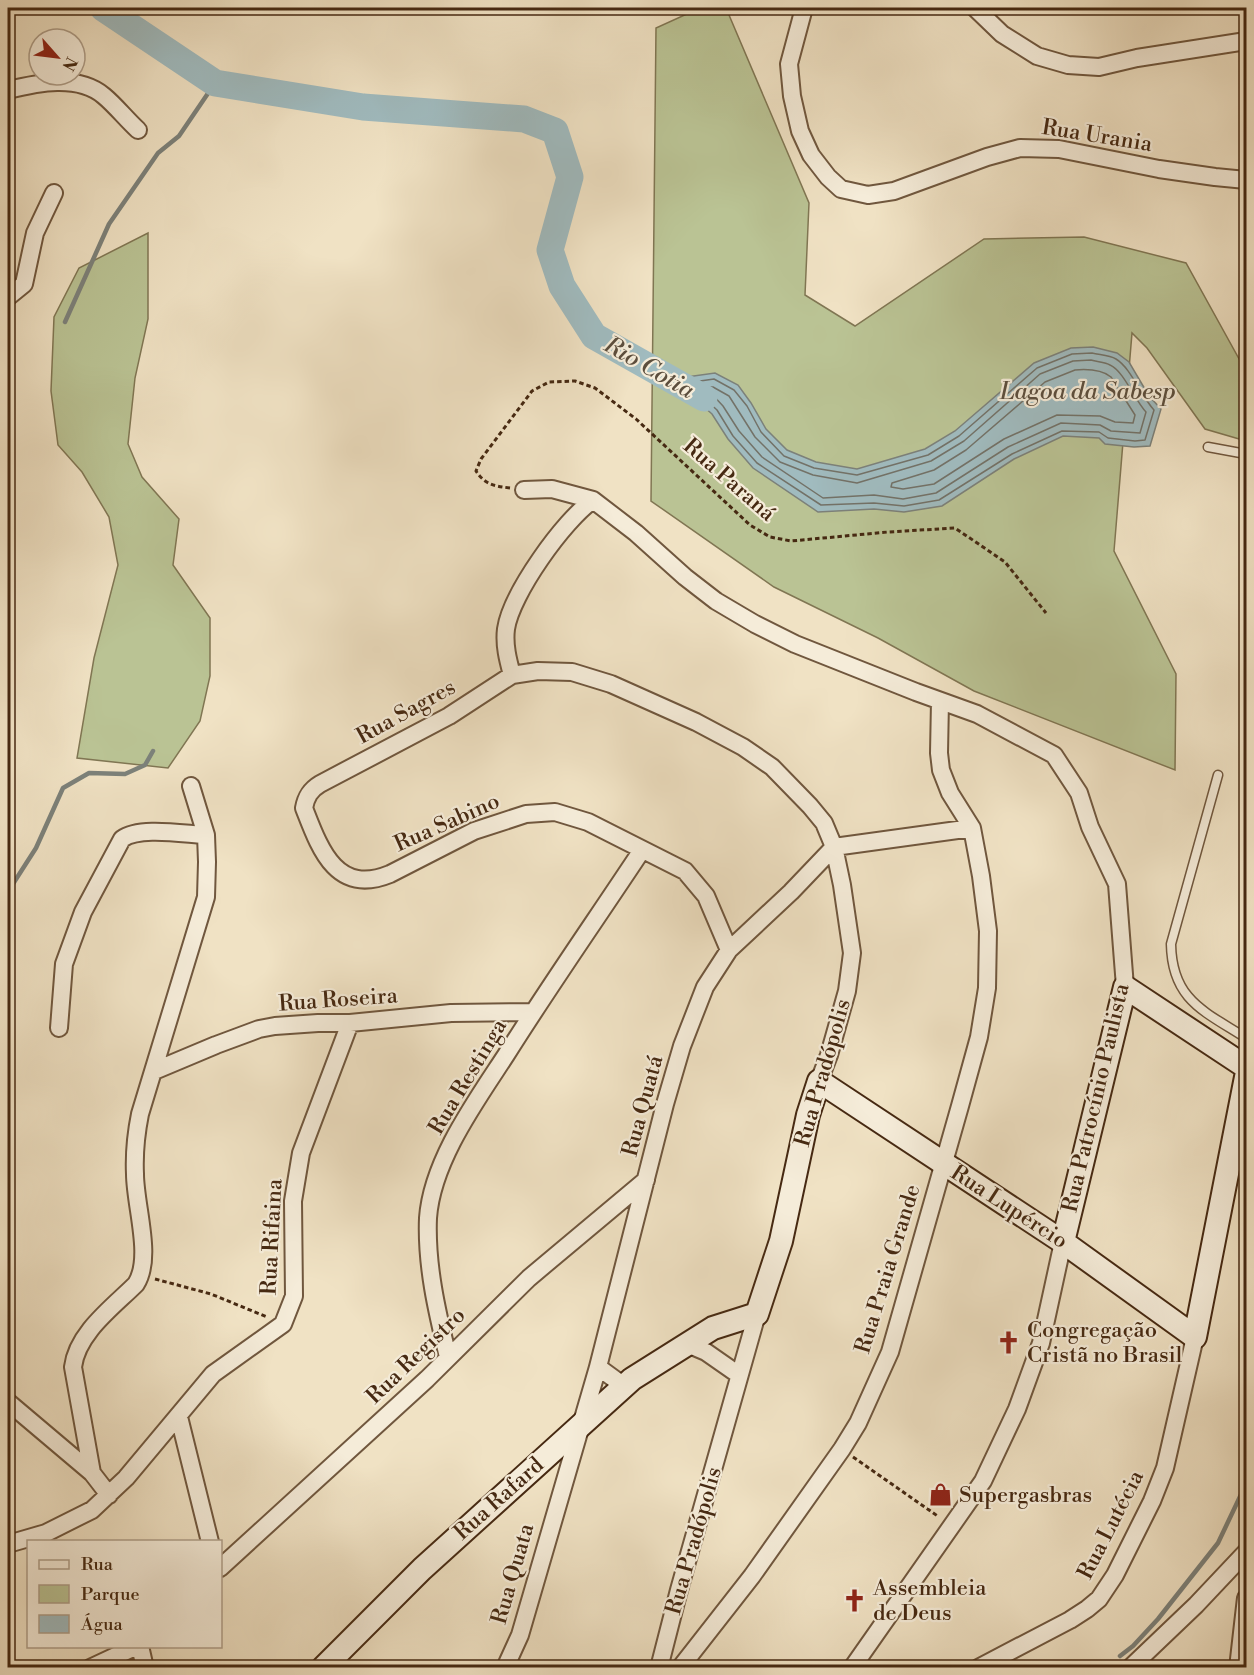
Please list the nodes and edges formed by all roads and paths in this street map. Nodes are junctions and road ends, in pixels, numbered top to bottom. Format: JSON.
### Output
{"nodes":[{"id":1,"x":804,"y":8,"type":"edge"},
{"id":2,"x":975,"y":8,"type":"edge"},
{"id":3,"x":1246,"y":41,"type":"edge"},
{"id":4,"x":8,"y":90,"type":"edge"},
{"id":5,"x":138,"y":130,"type":"dead end"},
{"id":6,"x":1246,"y":180,"type":"edge"},
{"id":7,"x":54,"y":193,"type":"dead end"},
{"id":8,"x":8,"y":297,"type":"edge"},
{"id":9,"x":1208,"y":447,"type":"dead end"},
{"id":10,"x":1246,"y":454,"type":"edge"},
{"id":11,"x":524,"y":490,"type":"joint"},
{"id":12,"x":593,"y":500,"type":"junction"},
{"id":13,"x":1046,"y":614,"type":"dead end"},
{"id":14,"x":512,"y":675,"type":"junction"},
{"id":15,"x":940,"y":701,"type":"junction"},
{"id":16,"x":1218,"y":775,"type":"dead end"},
{"id":17,"x":320,"y":784,"type":"joint"},
{"id":18,"x":191,"y":786,"type":"dead end"},
{"id":19,"x":972,"y":828,"type":"junction"},
{"id":20,"x":206,"y":835,"type":"junction"},
{"id":21,"x":834,"y":847,"type":"junction"},
{"id":22,"x":642,"y":849,"type":"junction"},
{"id":23,"x":729,"y":950,"type":"junction"},
{"id":24,"x":1125,"y":987,"type":"junction"},
{"id":25,"x":533,"y":1012,"type":"junction"},
{"id":26,"x":350,"y":1023,"type":"junction"},
{"id":27,"x":58,"y":1028,"type":"dead end"},
{"id":28,"x":1246,"y":1038,"type":"edge"},
{"id":29,"x":1246,"y":1067,"type":"edge"},
{"id":30,"x":154,"y":1071,"type":"junction"},
{"id":31,"x":1246,"y":1077,"type":"edge"},
{"id":32,"x":819,"y":1081,"type":"junction"},
{"id":33,"x":943,"y":1163,"type":"junction"},
{"id":34,"x":646,"y":1180,"type":"junction"},
{"id":35,"x":1063,"y":1242,"type":"junction"},
{"id":36,"x":141,"y":1276,"type":"junction"},
{"id":37,"x":757,"y":1314,"type":"junction"},
{"id":38,"x":283,"y":1324,"type":"junction"},
{"id":39,"x":1195,"y":1337,"type":"junction"},
{"id":40,"x":687,"y":1344,"type":"junction"},
{"id":41,"x":448,"y":1357,"type":"junction"},
{"id":42,"x":598,"y":1367,"type":"junction"},
{"id":43,"x":739,"y":1376,"type":"junction"},
{"id":44,"x":624,"y":1386,"type":"junction"},
{"id":45,"x":8,"y":1402,"type":"edge"},
{"id":46,"x":179,"y":1417,"type":"junction"},
{"id":47,"x":582,"y":1423,"type":"junction"},
{"id":48,"x":842,"y":1449,"type":"junction"},
{"id":49,"x":92,"y":1473,"type":"junction"},
{"id":50,"x":109,"y":1495,"type":"junction"},
{"id":51,"x":952,"y":1526,"type":"junction"},
{"id":52,"x":210,"y":1540,"type":"edge"},
{"id":53,"x":8,"y":1544,"type":"edge"},
{"id":54,"x":1246,"y":1552,"type":"edge"},
{"id":55,"x":222,"y":1566,"type":"edge"},
{"id":56,"x":1246,"y":1598,"type":"edge"},
{"id":57,"x":137,"y":1648,"type":"edge"},
{"id":58,"x":139,"y":1648,"type":"edge"},
{"id":59,"x":90,"y":1668,"type":"edge"},
{"id":60,"x":145,"y":1668,"type":"edge"},
{"id":61,"x":323,"y":1668,"type":"edge"},
{"id":62,"x":505,"y":1668,"type":"edge"},
{"id":63,"x":659,"y":1668,"type":"edge"},
{"id":64,"x":680,"y":1668,"type":"edge"},
{"id":65,"x":852,"y":1668,"type":"edge"},
{"id":66,"x":978,"y":1668,"type":"edge"},
{"id":67,"x":1130,"y":1668,"type":"edge"},
{"id":68,"x":1238,"y":1668,"type":"edge"}],
"edges":[{"from":1,"to":6,"type":"street","name":"Rua Urania"},
{"from":2,"to":3,"type":"street"},
{"from":4,"to":5,"type":"street"},
{"from":7,"to":8,"type":"street"},
{"from":9,"to":10,"type":"lane"},
{"from":11,"to":12,"type":"street"},
{"from":11,"to":13,"type":"path","name":"Rua Paraná"},
{"from":12,"to":14,"type":"street"},
{"from":12,"to":15,"type":"street","name":"Rua Patrocínio Paulista"},
{"from":14,"to":17,"type":"street","name":"Rua Sagres"},
{"from":14,"to":21,"type":"street","name":"Rua Pradópolis"},
{"from":15,"to":19,"type":"street","name":"Rua Praia Grande"},
{"from":15,"to":24,"type":"street","name":"Rua Patrocínio Paulista"},
{"from":16,"to":28,"type":"lane"},
{"from":17,"to":22,"type":"street","name":"Rua Sabino"},
{"from":18,"to":20,"type":"street"},
{"from":19,"to":21,"type":"street"},
{"from":19,"to":33,"type":"street","name":"Rua Praia Grande"},
{"from":20,"to":27,"type":"street"},
{"from":20,"to":30,"type":"street"},
{"from":21,"to":23,"type":"street","name":"Rua Quatá"},
{"from":21,"to":32,"type":"street","name":"Rua Pradópolis"},
{"from":22,"to":23,"type":"street","name":"Rua Sabino"},
{"from":22,"to":25,"type":"street","name":"Rua Restinga"},
{"from":23,"to":34,"type":"street","name":"Rua Quatá"},
{"from":24,"to":29,"type":"street"},
{"from":24,"to":35,"type":"street","name":"Rua Patrocínio Paulista"},
{"from":25,"to":26,"type":"street","name":"Rua Roseira"},
{"from":25,"to":41,"type":"street","name":"Rua Restinga"},
{"from":26,"to":30,"type":"street","name":"Rua Roseira"},
{"from":26,"to":38,"type":"street","name":"Rua Rifaina"},
{"from":30,"to":36,"type":"street"},
{"from":31,"to":39,"type":"street"},
{"from":32,"to":33,"type":"street","name":"Rua Lupércio"},
{"from":32,"to":37,"type":"street","name":"Rua Pradópolis"},
{"from":33,"to":35,"type":"street","name":"Rua Lupércio"},
{"from":33,"to":48,"type":"street","name":"Rua Praia Grande"},
{"from":34,"to":41,"type":"street","name":"Rua Registro"},
{"from":34,"to":42,"type":"street","name":"Rua Quatá"},
{"from":35,"to":39,"type":"street","name":"Rua Lupércio"},
{"from":35,"to":51,"type":"street","name":"Rua Patrocínio Paulista"},
{"from":36,"to":38,"type":"path"},
{"from":36,"to":49,"type":"street"},
{"from":37,"to":40,"type":"street","name":"Rua Rafard"},
{"from":37,"to":43,"type":"street","name":"Rua Pradópolis"},
{"from":38,"to":46,"type":"street","name":"Rua Rifaina"},
{"from":39,"to":66,"type":"street","name":"Rua Lutécia"},
{"from":40,"to":43,"type":"street"},
{"from":40,"to":44,"type":"street","name":"Rua Rafard"},
{"from":41,"to":55,"type":"street","name":"Rua Registro"},
{"from":42,"to":44,"type":"street"},
{"from":42,"to":47,"type":"street","name":"Rua Quatá"},
{"from":43,"to":63,"type":"street","name":"Rua Pradópolis"},
{"from":44,"to":47,"type":"street","name":"Rua Rafard"},
{"from":45,"to":49,"type":"street"},
{"from":46,"to":50,"type":"street","name":"Rua Rifaina"},
{"from":46,"to":52,"type":"street"},
{"from":47,"to":61,"type":"street","name":"Rua Rafard"},
{"from":47,"to":62,"type":"street","name":"Rua Quata"},
{"from":48,"to":51,"type":"path"},
{"from":48,"to":64,"type":"street","name":"Rua Praia Grande"},
{"from":49,"to":50,"type":"street"},
{"from":50,"to":53,"type":"street","name":"Rua Rifaina"},
{"from":51,"to":65,"type":"street","name":"Rua Patrocínio Paulista"},
{"from":54,"to":67,"type":"street"},
{"from":56,"to":68,"type":"street"},
{"from":57,"to":59,"type":"street"},
{"from":58,"to":60,"type":"street"}]}
